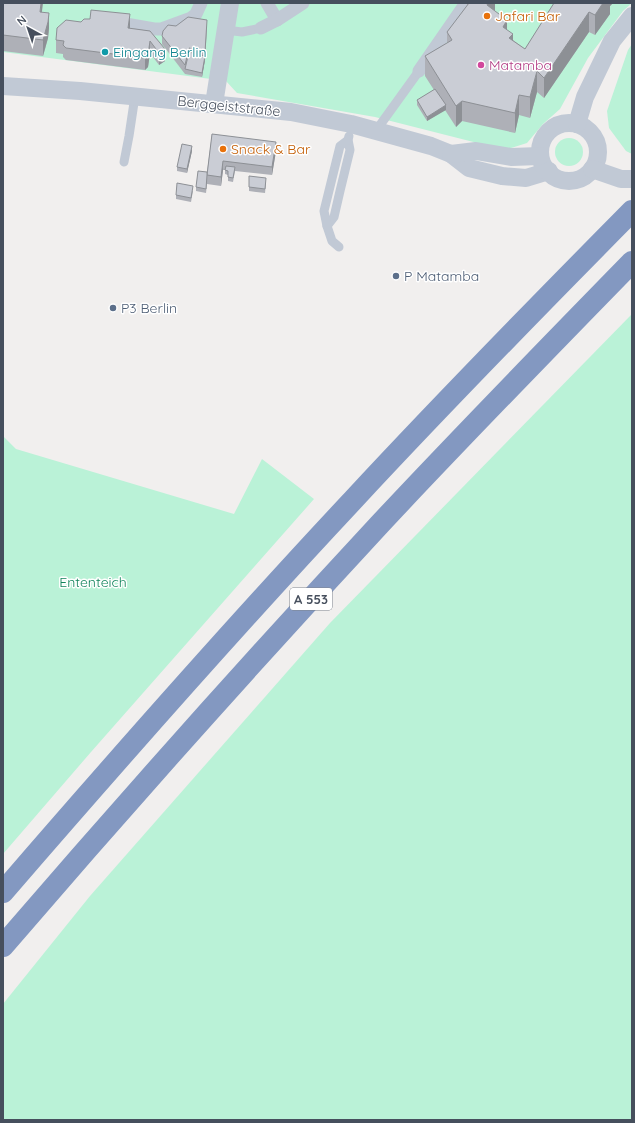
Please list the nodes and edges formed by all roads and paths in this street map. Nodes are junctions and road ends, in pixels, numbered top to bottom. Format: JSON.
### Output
{"nodes":[{"id":1,"x":201,"y":3,"type":"edge"},
{"id":2,"x":230,"y":3,"type":"edge"},
{"id":3,"x":267,"y":3,"type":"edge"},
{"id":4,"x":303,"y":3,"type":"edge"},
{"id":5,"x":466,"y":3,"type":"edge"},
{"id":6,"x":632,"y":16,"type":"edge"},
{"id":7,"x":104,"y":20,"type":"edge"},
{"id":8,"x":277,"y":20,"type":"junction"},
{"id":9,"x":261,"y":28,"type":"joint"},
{"id":10,"x":225,"y":30,"type":"junction"},
{"id":11,"x":419,"y":71,"type":"joint"},
{"id":12,"x":3,"y":86,"type":"edge"},
{"id":13,"x":135,"y":96,"type":"junction"},
{"id":14,"x":214,"y":104,"type":"junction"},
{"id":15,"x":577,"y":124,"type":"junction"},
{"id":16,"x":349,"y":132,"type":"junction"},
{"id":17,"x":375,"y":132,"type":"junction"},
{"id":18,"x":124,"y":162,"type":"dead end"},
{"id":19,"x":544,"y":164,"type":"junction"},
{"id":20,"x":592,"y":169,"type":"junction"},
{"id":21,"x":632,"y":179,"type":"edge"},
{"id":22,"x":631,"y":211,"type":"edge"},
{"id":23,"x":339,"y":247,"type":"dead end"},
{"id":24,"x":632,"y":262,"type":"edge"},
{"id":25,"x":3,"y":892,"type":"edge"},
{"id":26,"x":3,"y":946,"type":"edge"}],
"edges":[{"from":1,"to":7,"type":"street"},
{"from":2,"to":10,"type":"street"},
{"from":3,"to":8,"type":"street"},
{"from":4,"to":8,"type":"street"},
{"from":5,"to":11,"type":"street"},
{"from":6,"to":15,"type":"street"},
{"from":8,"to":9,"type":"street"},
{"from":9,"to":10,"type":"lane"},
{"from":10,"to":14,"type":"street"},
{"from":11,"to":17,"type":"lane"},
{"from":12,"to":13,"type":"street","name":"Berggeiststraße"},
{"from":13,"to":14,"type":"street","name":"Berggeiststraße"},
{"from":13,"to":18,"type":"lane"},
{"from":14,"to":16,"type":"street","name":"Berggeiststraße"},
{"from":15,"to":19,"type":"street"},
{"from":15,"to":20,"type":"street"},
{"from":16,"to":17,"type":"street","name":"Berggeiststraße"},
{"from":16,"to":23,"type":"lane"},
{"from":17,"to":19,"type":"street","name":"Berggeiststraße"},
{"from":19,"to":20,"type":"street","name":"Berggeiststraße"},
{"from":20,"to":21,"type":"street"},
{"from":22,"to":25,"type":"highway","number":"A 553"},
{"from":24,"to":26,"type":"highway","number":"A 553"}]}
